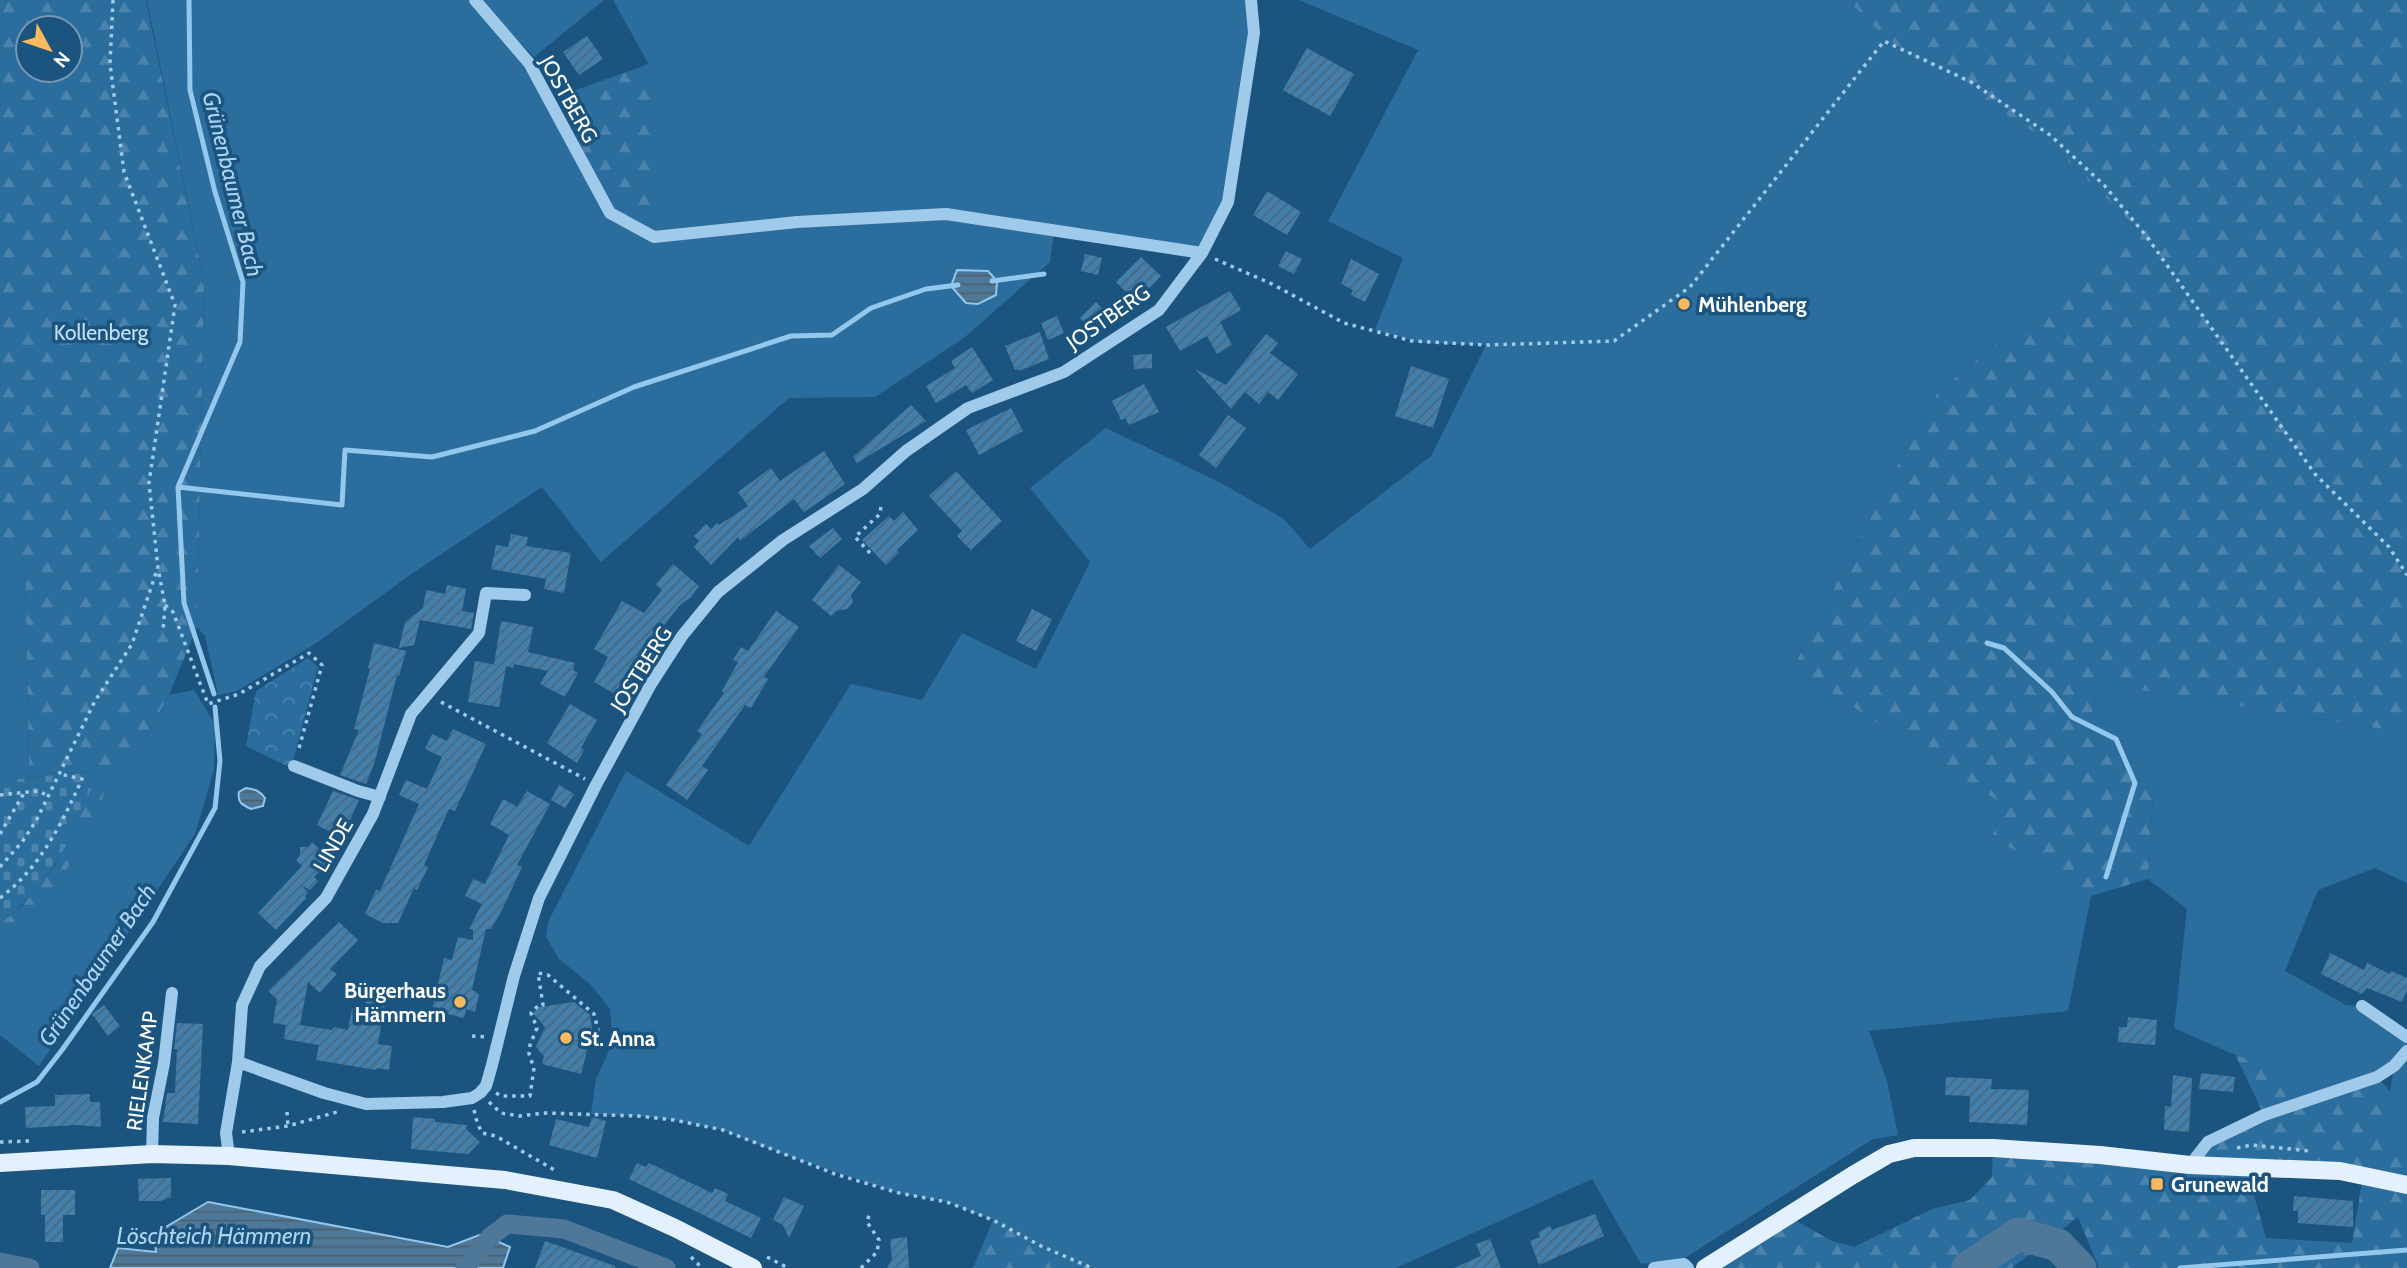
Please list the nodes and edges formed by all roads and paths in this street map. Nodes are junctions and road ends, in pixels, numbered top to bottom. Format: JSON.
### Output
{"nodes":[{"id":1,"x":113,"y":0,"type":"edge"},
{"id":2,"x":475,"y":0,"type":"edge"},
{"id":3,"x":1251,"y":0,"type":"edge"},
{"id":4,"x":1202,"y":253,"type":"junction"},
{"id":5,"x":881,"y":506,"type":"dead end"},
{"id":6,"x":870,"y":553,"type":"dead end"},
{"id":7,"x":158,"y":568,"type":"junction"},
{"id":8,"x":2407,"y":575,"type":"edge"},
{"id":9,"x":525,"y":595,"type":"dead end"},
{"id":10,"x":165,"y":606,"type":"junction"},
{"id":11,"x":163,"y":631,"type":"dead end"},
{"id":12,"x":449,"y":708,"type":"dead end"},
{"id":13,"x":295,"y":766,"type":"joint"},
{"id":14,"x":60,"y":774,"type":"junction"},
{"id":15,"x":596,"y":785,"type":"junction"},
{"id":16,"x":24,"y":793,"type":"junction"},
{"id":17,"x":0,"y":795,"type":"edge"},
{"id":18,"x":49,"y":796,"type":"junction"},
{"id":19,"x":380,"y":797,"type":"junction"},
{"id":20,"x":0,"y":834,"type":"edge"},
{"id":21,"x":0,"y":867,"type":"edge"},
{"id":22,"x":0,"y":898,"type":"edge"},
{"id":23,"x":172,"y":993,"type":"dead end"},
{"id":24,"x":2362,"y":1006,"type":"dead end"},
{"id":25,"x":600,"y":1034,"type":"dead end"},
{"id":26,"x":2407,"y":1037,"type":"edge"},
{"id":27,"x":2407,"y":1051,"type":"edge"},
{"id":28,"x":238,"y":1062,"type":"junction"},
{"id":29,"x":483,"y":1089,"type":"junction"},
{"id":30,"x":366,"y":1104,"type":"junction"},
{"id":31,"x":287,"y":1112,"type":"dead end"},
{"id":32,"x":477,"y":1122,"type":"dead end"},
{"id":33,"x":288,"y":1126,"type":"junction"},
{"id":34,"x":226,"y":1133,"type":"junction"},
{"id":35,"x":152,"y":1154,"type":"junction"},
{"id":36,"x":229,"y":1156,"type":"junction"},
{"id":37,"x":0,"y":1163,"type":"edge"},
{"id":38,"x":2190,"y":1165,"type":"junction"},
{"id":39,"x":556,"y":1171,"type":"dead end"},
{"id":40,"x":2407,"y":1185,"type":"edge"},
{"id":41,"x":869,"y":1215,"type":"dead end"},
{"id":42,"x":753,"y":1268,"type":"edge"},
{"id":43,"x":861,"y":1268,"type":"edge"},
{"id":44,"x":1092,"y":1268,"type":"edge"},
{"id":45,"x":1654,"y":1268,"type":"edge"},
{"id":46,"x":1688,"y":1268,"type":"edge"},
{"id":47,"x":1705,"y":1268,"type":"edge"}],
"edges":[{"from":1,"to":7,"type":"path"},
{"from":2,"to":4,"type":"street","name":"JOSTBERG"},
{"from":3,"to":4,"type":"street","name":"JOSTBERG"},
{"from":4,"to":8,"type":"path"},
{"from":4,"to":15,"type":"street","name":"JOSTBERG"},
{"from":5,"to":6,"type":"path"},
{"from":7,"to":10,"type":"path"},
{"from":7,"to":14,"type":"path"},
{"from":9,"to":19,"type":"street","name":"LINDE"},
{"from":10,"to":11,"type":"path"},
{"from":10,"to":13,"type":"path"},
{"from":12,"to":15,"type":"path"},
{"from":13,"to":19,"type":"street"},
{"from":14,"to":18,"type":"path"},
{"from":14,"to":22,"type":"path"},
{"from":15,"to":29,"type":"street","name":"JOSTBERG"},
{"from":16,"to":17,"type":"path"},
{"from":16,"to":18,"type":"path"},
{"from":16,"to":20,"type":"path"},
{"from":18,"to":21,"type":"path"},
{"from":19,"to":28,"type":"street","name":"LINDE"},
{"from":23,"to":35,"type":"street","name":"RIELENKAMP"},
{"from":24,"to":26,"type":"street"},
{"from":25,"to":29,"type":"path"},
{"from":27,"to":38,"type":"street"},
{"from":28,"to":30,"type":"street"},
{"from":28,"to":34,"type":"street","name":"LINDE"},
{"from":29,"to":30,"type":"street"},
{"from":29,"to":44,"type":"path"},
{"from":30,"to":33,"type":"path"},
{"from":31,"to":33,"type":"path"},
{"from":32,"to":39,"type":"path"},
{"from":33,"to":34,"type":"path"},
{"from":34,"to":36,"type":"street","name":"LINDE"},
{"from":35,"to":36,"type":"main road"},
{"from":35,"to":37,"type":"main road"},
{"from":36,"to":42,"type":"main road"},
{"from":38,"to":40,"type":"main road"},
{"from":38,"to":47,"type":"main road"},
{"from":41,"to":43,"type":"path"},
{"from":45,"to":46,"type":"street"}]}
